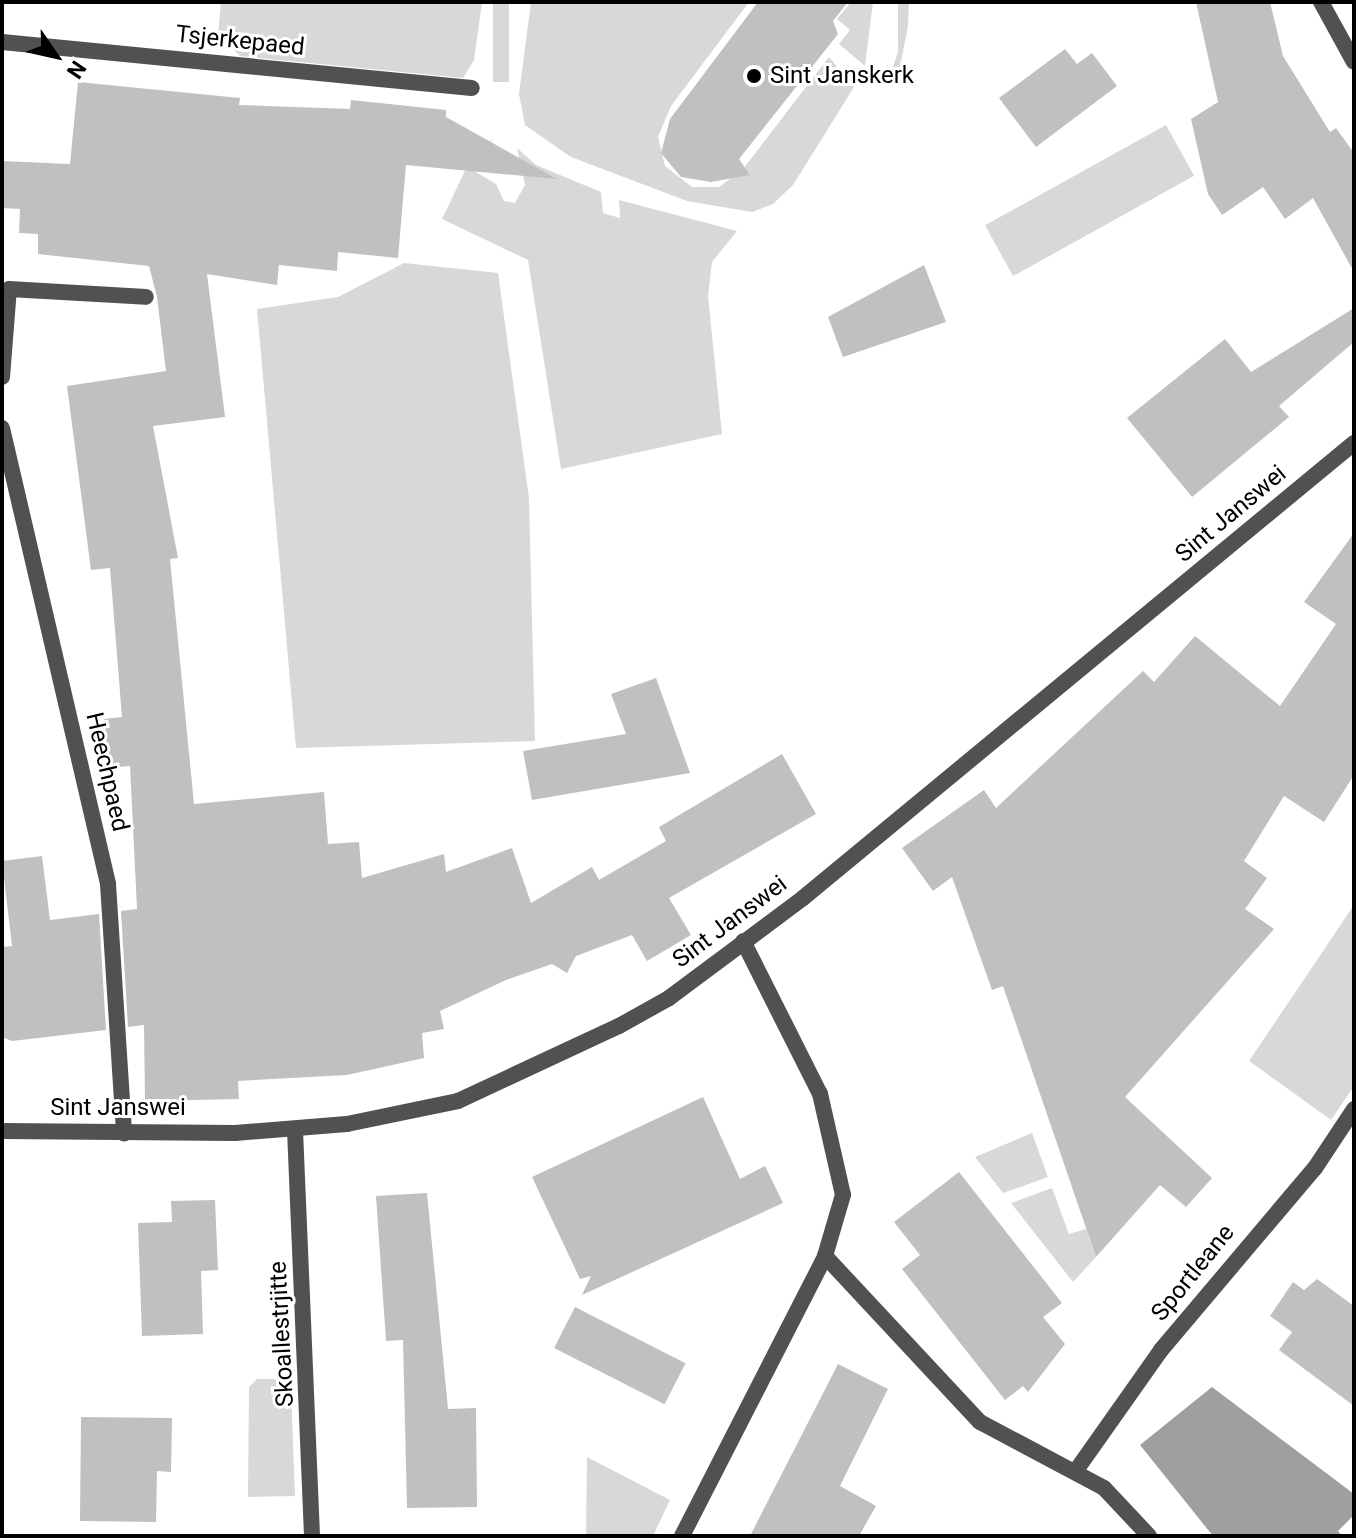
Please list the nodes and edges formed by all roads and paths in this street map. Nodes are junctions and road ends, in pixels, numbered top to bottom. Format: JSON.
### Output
{"nodes":[{"id":1,"x":1321,"y":2,"type":"edge"},
{"id":2,"x":2,"y":42,"type":"edge"},
{"id":3,"x":1354,"y":62,"type":"edge"},
{"id":4,"x":472,"y":88,"type":"dead end"},
{"id":5,"x":146,"y":297,"type":"dead end"},
{"id":6,"x":2,"y":377,"type":"edge"},
{"id":7,"x":2,"y":428,"type":"edge"},
{"id":8,"x":1354,"y":443,"type":"edge"},
{"id":9,"x":743,"y":941,"type":"junction"},
{"id":10,"x":1354,"y":1109,"type":"edge"},
{"id":11,"x":295,"y":1130,"type":"junction"},
{"id":12,"x":2,"y":1131,"type":"edge"},
{"id":13,"x":124,"y":1133,"type":"junction"},
{"id":14,"x":825,"y":1256,"type":"junction"},
{"id":15,"x":1075,"y":1472,"type":"junction"},
{"id":16,"x":312,"y":1536,"type":"edge"},
{"id":17,"x":682,"y":1536,"type":"edge"},
{"id":18,"x":1149,"y":1536,"type":"edge"}],
"edges":[{"from":1,"to":3,"type":"street"},
{"from":2,"to":4,"type":"street","name":"Tsjerkepaed"},
{"from":5,"to":6,"type":"street"},
{"from":7,"to":13,"type":"street","name":"Heechpaed"},
{"from":8,"to":9,"type":"street","name":"Sint Janswei"},
{"from":9,"to":11,"type":"street","name":"Sint Janswei"},
{"from":9,"to":14,"type":"street"},
{"from":10,"to":15,"type":"street","name":"Sportleane"},
{"from":11,"to":13,"type":"street","name":"Sint Janswei"},
{"from":11,"to":16,"type":"street","name":"Skoallestrjitte"},
{"from":12,"to":13,"type":"street","name":"Sint Janswei"},
{"from":14,"to":15,"type":"street"},
{"from":14,"to":17,"type":"street"},
{"from":15,"to":18,"type":"street"}]}
